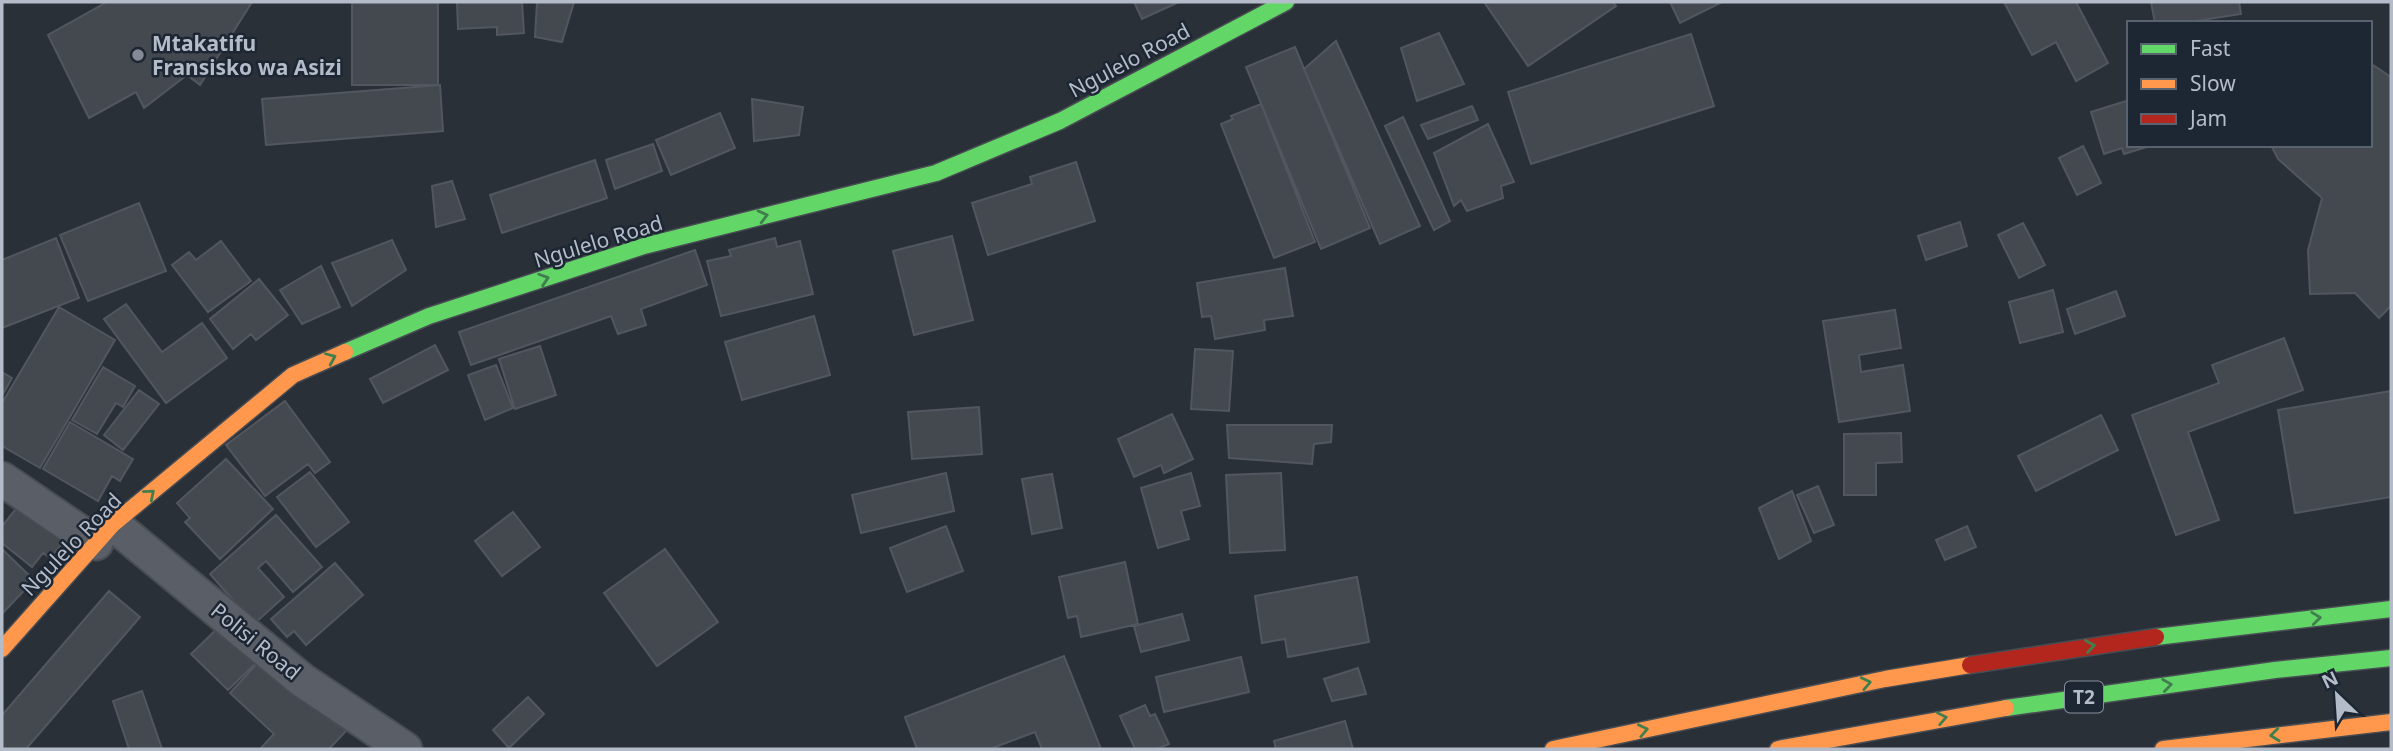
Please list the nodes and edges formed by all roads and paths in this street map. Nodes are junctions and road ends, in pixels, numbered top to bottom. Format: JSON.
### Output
{"nodes":[{"id":1,"x":1286,"y":2,"type":"edge"},
{"id":2,"x":2,"y":479,"type":"edge"},
{"id":3,"x":105,"y":534,"type":"junction"},
{"id":4,"x":2391,"y":608,"type":"edge"},
{"id":5,"x":2,"y":649,"type":"edge"},
{"id":6,"x":2391,"y":658,"type":"edge"},
{"id":7,"x":2391,"y":722,"type":"edge"},
{"id":8,"x":405,"y":749,"type":"edge"},
{"id":9,"x":1553,"y":749,"type":"edge"},
{"id":10,"x":1778,"y":749,"type":"edge"},
{"id":11,"x":2163,"y":749,"type":"edge"}],
"edges":[{"from":3,"to":1,"type":"main road","name":"Ngulelo Road","one_way":true},
{"from":2,"to":3,"type":"street","name":"Polisi Road"},
{"from":3,"to":5,"type":"main road","name":"Ngulelo Road"},
{"from":3,"to":8,"type":"street","name":"Polisi Road"},
{"from":9,"to":4,"type":"main road","one_way":true},
{"from":10,"to":6,"type":"main road","number":"T2","one_way":true},
{"from":7,"to":11,"type":"main road","one_way":true}]}
